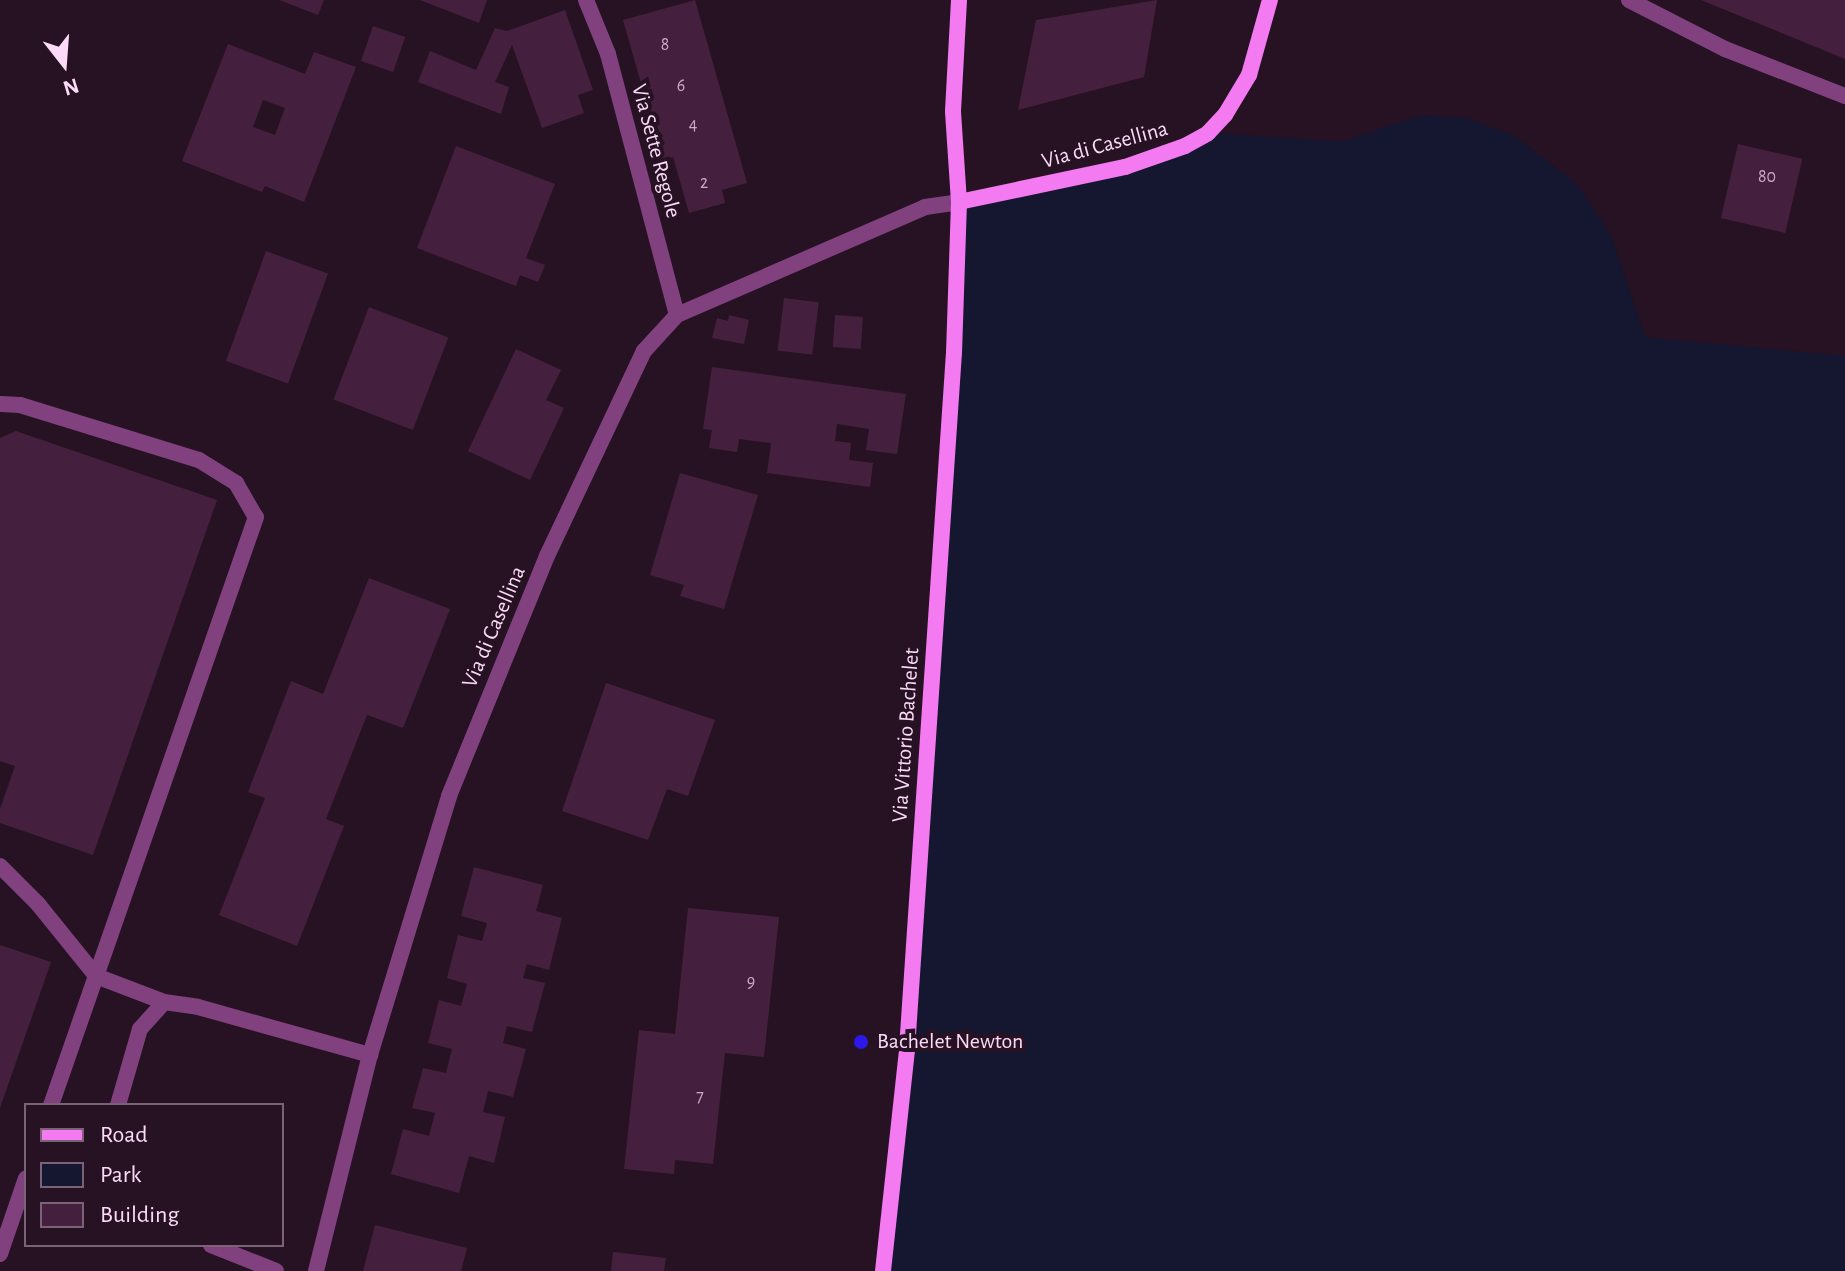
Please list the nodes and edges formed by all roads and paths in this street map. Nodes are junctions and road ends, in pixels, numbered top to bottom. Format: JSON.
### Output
{"nodes":[{"id":1,"x":586,"y":0,"type":"edge"},
{"id":2,"x":959,"y":0,"type":"edge"},
{"id":3,"x":1270,"y":0,"type":"edge"},
{"id":4,"x":1629,"y":0,"type":"edge"},
{"id":5,"x":1845,"y":96,"type":"edge"},
{"id":6,"x":959,"y":202,"type":"junction"},
{"id":7,"x":677,"y":315,"type":"junction"},
{"id":8,"x":0,"y":404,"type":"edge"},
{"id":9,"x":0,"y":866,"type":"edge"},
{"id":10,"x":96,"y":976,"type":"junction"},
{"id":11,"x":164,"y":1002,"type":"junction"},
{"id":12,"x":370,"y":1055,"type":"junction"},
{"id":13,"x":52,"y":1103,"type":"edge"},
{"id":14,"x":119,"y":1103,"type":"edge"},
{"id":15,"x":24,"y":1184,"type":"edge"},
{"id":16,"x":216,"y":1247,"type":"edge"},
{"id":17,"x":0,"y":1254,"type":"edge"},
{"id":18,"x":276,"y":1271,"type":"edge"},
{"id":19,"x":316,"y":1271,"type":"edge"},
{"id":20,"x":883,"y":1271,"type":"edge"}],
"edges":[{"from":1,"to":7,"type":"street","name":"Via Sette Regole"},
{"from":2,"to":6,"type":"street"},
{"from":3,"to":6,"type":"street","name":"Via di Casellina"},
{"from":4,"to":5,"type":"street"},
{"from":6,"to":7,"type":"street","name":"Via di Casellina"},
{"from":6,"to":20,"type":"street","name":"Via Vittorio Bachelet"},
{"from":7,"to":12,"type":"street","name":"Via di Casellina"},
{"from":8,"to":10,"type":"street"},
{"from":9,"to":10,"type":"street"},
{"from":10,"to":11,"type":"street"},
{"from":10,"to":13,"type":"street"},
{"from":11,"to":12,"type":"street"},
{"from":11,"to":14,"type":"street"},
{"from":12,"to":19,"type":"street","name":"Via di Casellina"},
{"from":15,"to":17,"type":"street"},
{"from":16,"to":18,"type":"street"}]}
